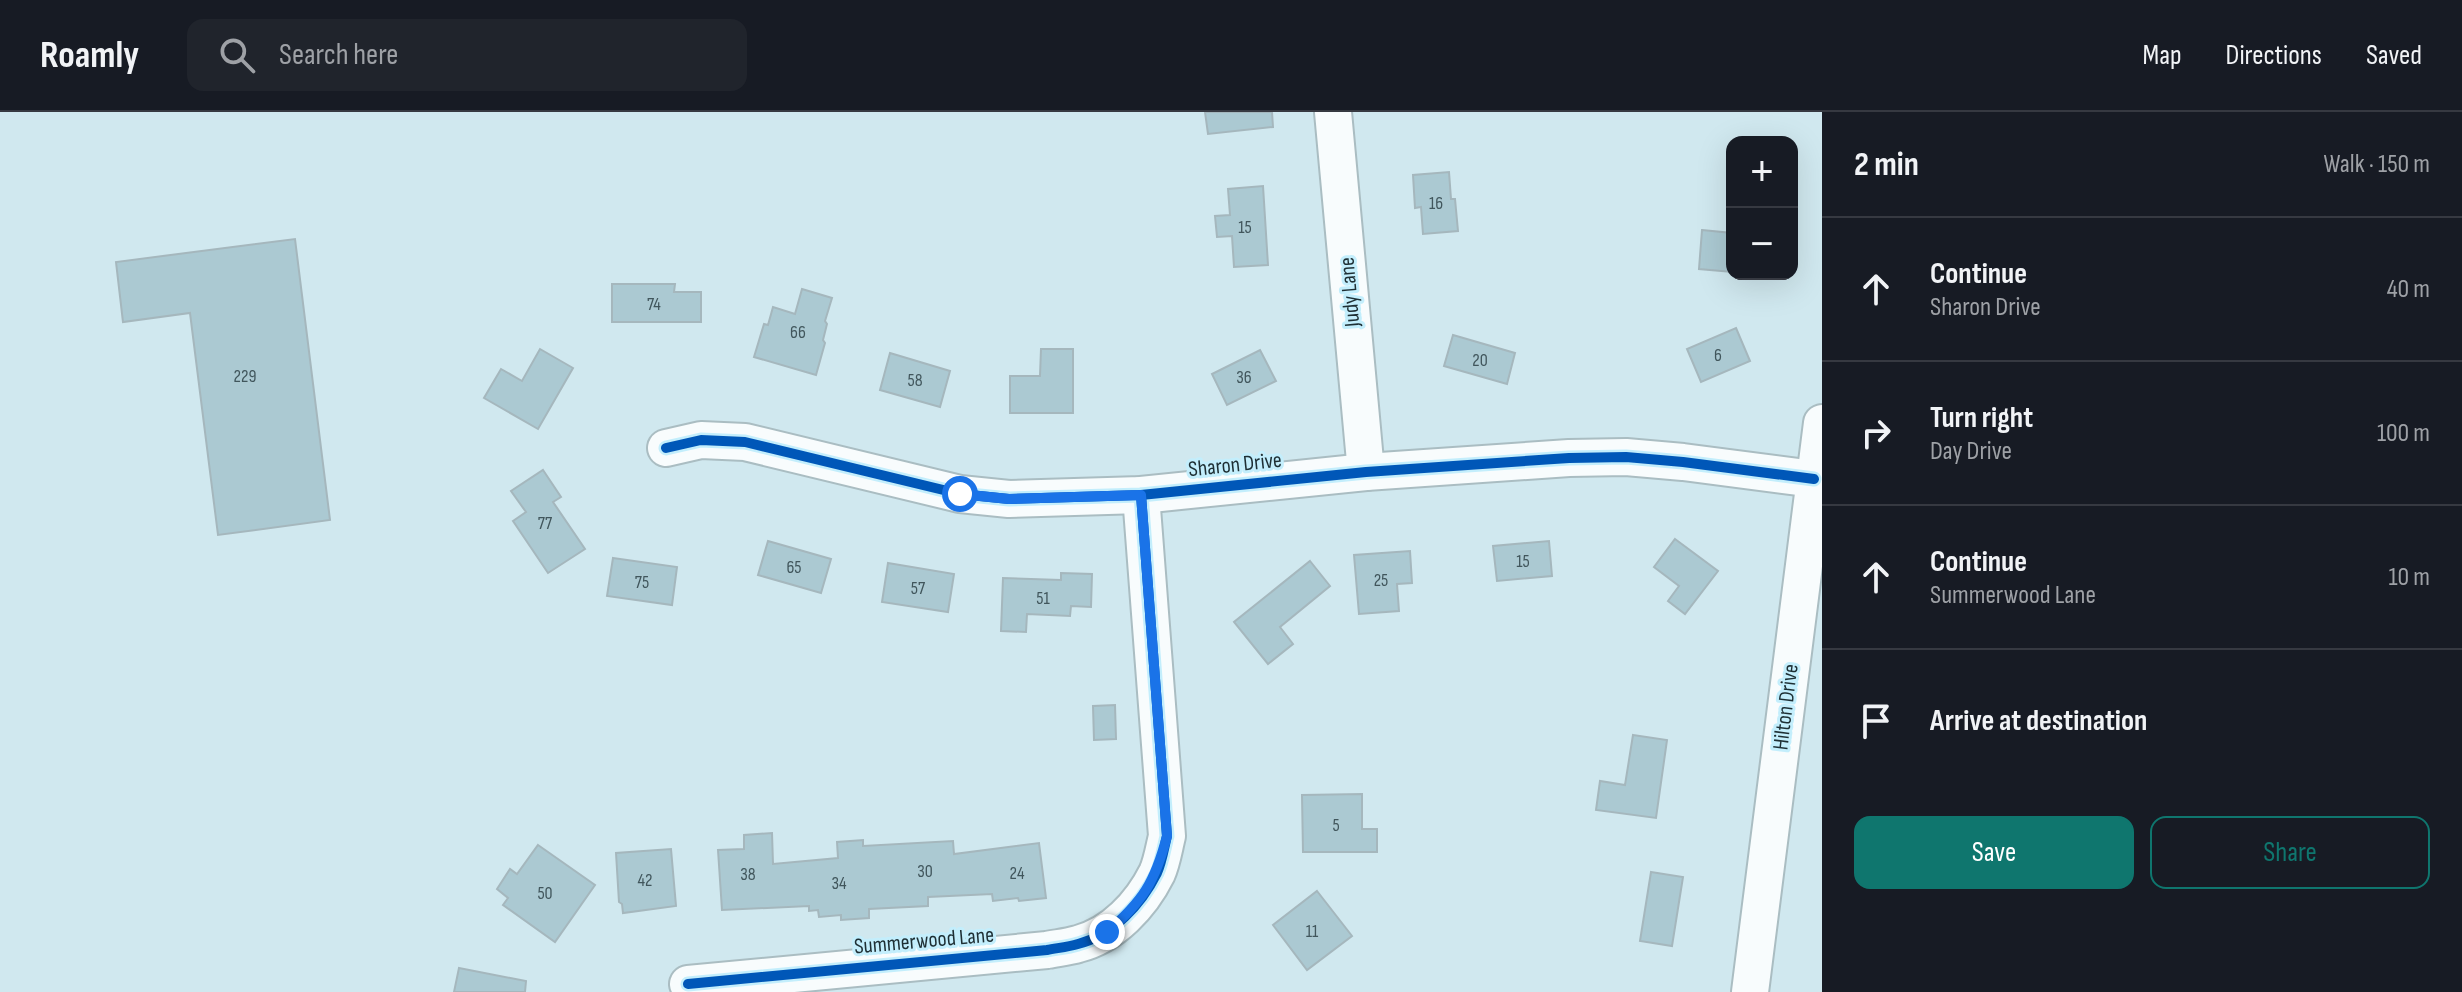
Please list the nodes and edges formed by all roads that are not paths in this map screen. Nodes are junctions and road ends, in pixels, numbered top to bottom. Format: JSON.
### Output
{"nodes":[{"id":1,"x":1333,"y":112,"type":"edge"},
{"id":2,"x":1822,"y":423,"type":"edge"},
{"id":3,"x":666,"y":448,"type":"dead end"},
{"id":4,"x":1366,"y":472,"type":"junction"},
{"id":5,"x":1814,"y":479,"type":"junction"},
{"id":6,"x":1141,"y":495,"type":"junction"},
{"id":7,"x":688,"y":984,"type":"dead end"},
{"id":8,"x":1750,"y":992,"type":"edge"}],
"edges":[{"from":1,"to":4,"type":"street","name":"Judy Lane"},
{"from":2,"to":5,"type":"street","name":"Hilton Drive"},
{"from":3,"to":6,"type":"street","name":"Sharon Drive"},
{"from":4,"to":5,"type":"street","name":"Sharon Drive"},
{"from":4,"to":6,"type":"street","name":"Sharon Drive"},
{"from":5,"to":8,"type":"street","name":"Hilton Drive"},
{"from":6,"to":7,"type":"street","name":"Summerwood Lane"}]}
